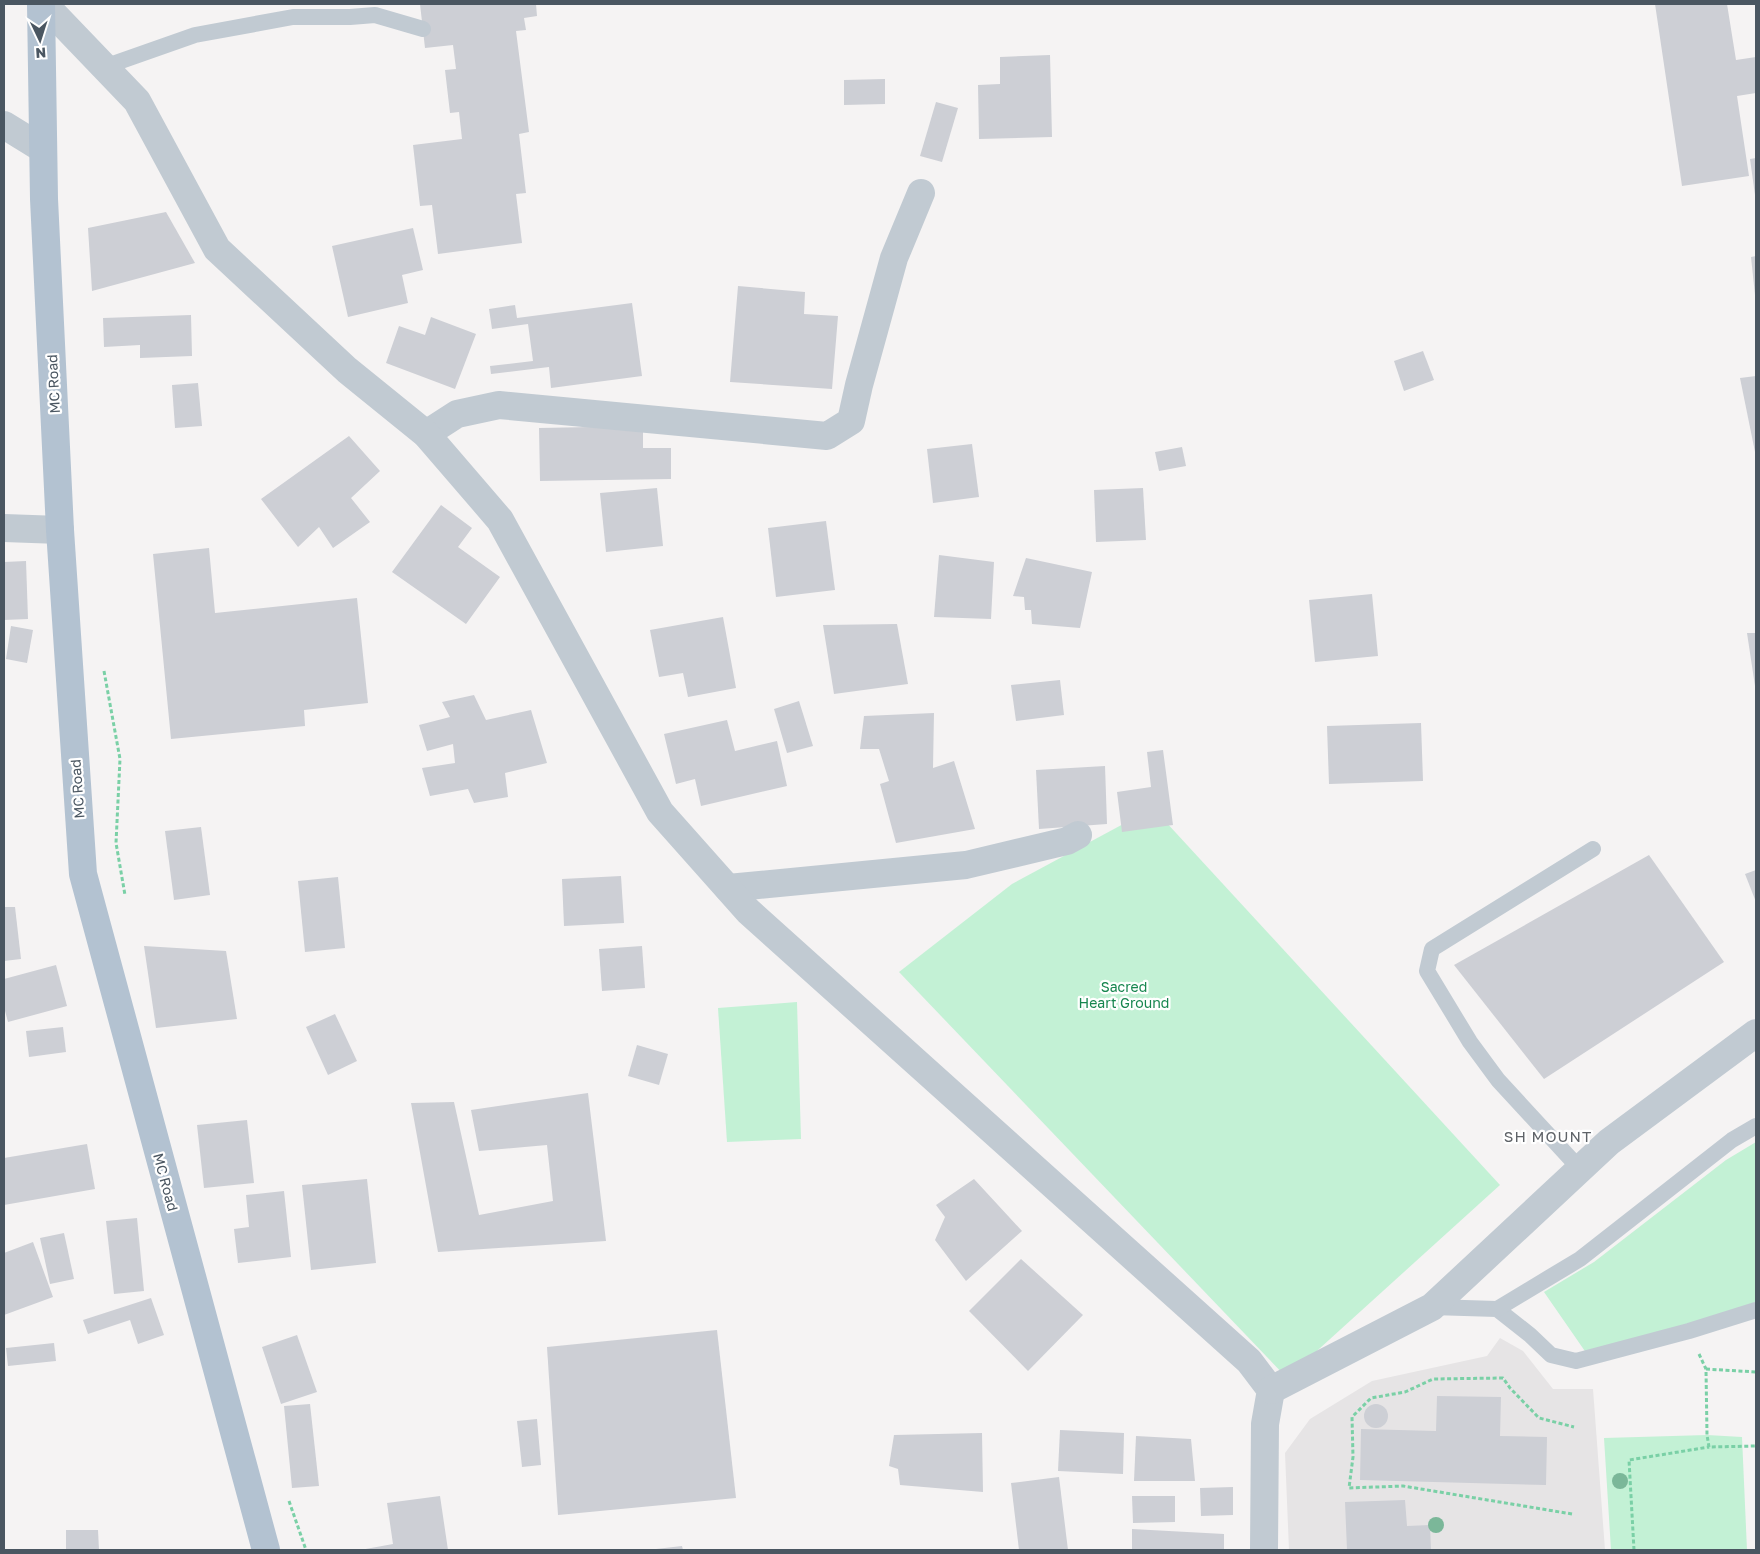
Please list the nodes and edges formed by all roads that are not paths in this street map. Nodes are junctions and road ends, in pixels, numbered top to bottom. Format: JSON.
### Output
{"nodes":[{"id":1,"x":42,"y":4,"type":"edge"},
{"id":2,"x":423,"y":29,"type":"dead end"},
{"id":3,"x":104,"y":67,"type":"junction"},
{"id":4,"x":4,"y":125,"type":"edge"},
{"id":5,"x":43,"y":149,"type":"junction"},
{"id":6,"x":921,"y":193,"type":"dead end"},
{"id":7,"x":426,"y":434,"type":"junction"},
{"id":8,"x":4,"y":528,"type":"edge"},
{"id":9,"x":60,"y":530,"type":"junction"},
{"id":10,"x":1078,"y":835,"type":"dead end"},
{"id":11,"x":1593,"y":849,"type":"dead end"},
{"id":12,"x":728,"y":888,"type":"junction"},
{"id":13,"x":1756,"y":1033,"type":"edge"},
{"id":14,"x":1756,"y":1126,"type":"edge"},
{"id":15,"x":1580,"y":1169,"type":"junction"},
{"id":16,"x":1432,"y":1307,"type":"junction"},
{"id":17,"x":1497,"y":1309,"type":"junction"},
{"id":18,"x":1756,"y":1310,"type":"edge"},
{"id":19,"x":1271,"y":1390,"type":"junction"},
{"id":20,"x":266,"y":1550,"type":"edge"},
{"id":21,"x":1264,"y":1550,"type":"edge"}],
"edges":[{"from":1,"to":3,"type":"street"},
{"from":1,"to":5,"type":"main road","name":"MC Road"},
{"from":2,"to":3,"type":"lane"},
{"from":3,"to":7,"type":"street"},
{"from":4,"to":5,"type":"street"},
{"from":5,"to":9,"type":"main road","name":"MC Road"},
{"from":6,"to":7,"type":"street"},
{"from":7,"to":12,"type":"street"},
{"from":8,"to":9,"type":"street"},
{"from":9,"to":20,"type":"main road","name":"MC Road"},
{"from":10,"to":12,"type":"street"},
{"from":11,"to":15,"type":"lane"},
{"from":12,"to":19,"type":"street"},
{"from":13,"to":15,"type":"street"},
{"from":14,"to":17,"type":"lane"},
{"from":15,"to":16,"type":"street"},
{"from":16,"to":17,"type":"lane"},
{"from":16,"to":19,"type":"street"},
{"from":17,"to":18,"type":"lane"},
{"from":19,"to":21,"type":"street"}]}
